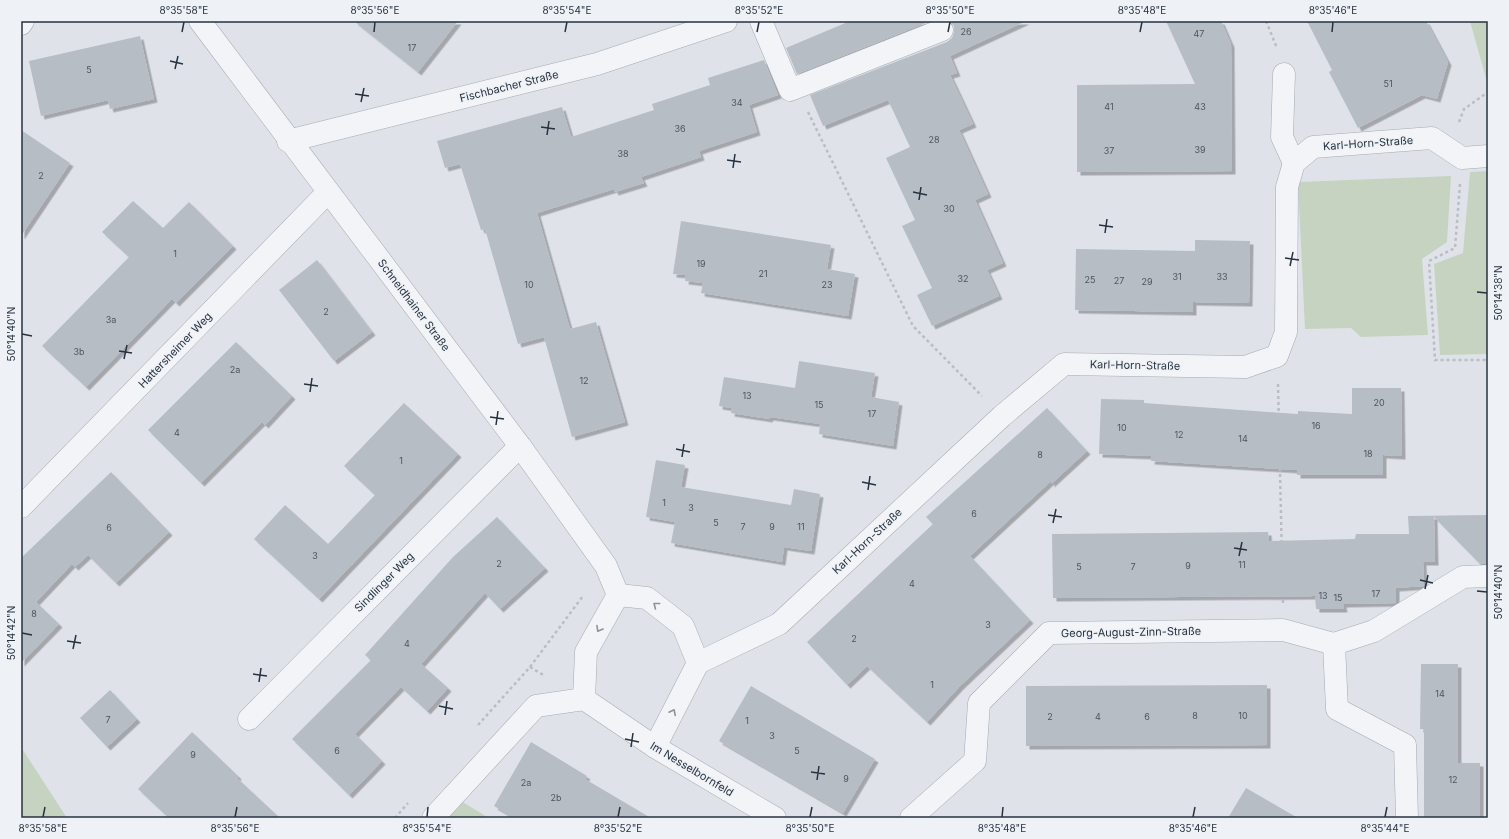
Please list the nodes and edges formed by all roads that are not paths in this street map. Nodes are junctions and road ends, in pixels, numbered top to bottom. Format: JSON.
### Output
{"nodes":[{"id":1,"x":23,"y":21,"type":"edge"},
{"id":2,"x":200,"y":21,"type":"edge"},
{"id":3,"x":726,"y":21,"type":"edge"},
{"id":4,"x":761,"y":21,"type":"edge"},
{"id":5,"x":21,"y":24,"type":"edge"},
{"id":6,"x":942,"y":30,"type":"dead end"},
{"id":7,"x":1284,"y":74,"type":"dead end"},
{"id":8,"x":288,"y":141,"type":"junction"},
{"id":9,"x":1488,"y":156,"type":"edge"},
{"id":10,"x":1294,"y":163,"type":"junction"},
{"id":11,"x":328,"y":192,"type":"junction"},
{"id":12,"x":520,"y":446,"type":"junction"},
{"id":13,"x":21,"y":507,"type":"edge"},
{"id":14,"x":1488,"y":576,"type":"edge"},
{"id":15,"x":618,"y":595,"type":"junction"},
{"id":16,"x":1334,"y":644,"type":"junction"},
{"id":17,"x":698,"y":663,"type":"junction"},
{"id":18,"x":584,"y":699,"type":"junction"},
{"id":19,"x":249,"y":719,"type":"dead end"},
{"id":20,"x":655,"y":747,"type":"junction"},
{"id":21,"x":433,"y":818,"type":"edge"},
{"id":22,"x":775,"y":818,"type":"edge"},
{"id":23,"x":911,"y":818,"type":"edge"},
{"id":24,"x":1407,"y":818,"type":"edge"}],
"edges":[{"from":1,"to":5,"type":"street"},
{"from":2,"to":8,"type":"street","name":"Schneidhainer Straße"},
{"from":3,"to":8,"type":"street","name":"Fischbacher Straße"},
{"from":4,"to":6,"type":"street"},
{"from":7,"to":10,"type":"street"},
{"from":8,"to":11,"type":"street","name":"Schneidhainer Straße"},
{"from":9,"to":10,"type":"street","name":"Karl-Horn-Straße"},
{"from":10,"to":17,"type":"street","name":"Karl-Horn-Straße"},
{"from":11,"to":12,"type":"street","name":"Schneidhainer Straße"},
{"from":11,"to":13,"type":"street","name":"Hattersheimer Weg"},
{"from":12,"to":15,"type":"street","name":"Schneidhainer Straße"},
{"from":12,"to":19,"type":"street","name":"Sindlinger Weg"},
{"from":14,"to":16,"type":"street"},
{"from":17,"to":15,"type":"street","one_way":true},
{"from":15,"to":18,"type":"street","one_way":true},
{"from":16,"to":23,"type":"street","name":"Georg-August-Zinn-Straße"},
{"from":16,"to":24,"type":"street"},
{"from":20,"to":17,"type":"street","one_way":true},
{"from":18,"to":20,"type":"street","name":"Im Nesselbornfeld"},
{"from":18,"to":21,"type":"street"},
{"from":20,"to":22,"type":"street","name":"Im Nesselbornfeld"}]}
